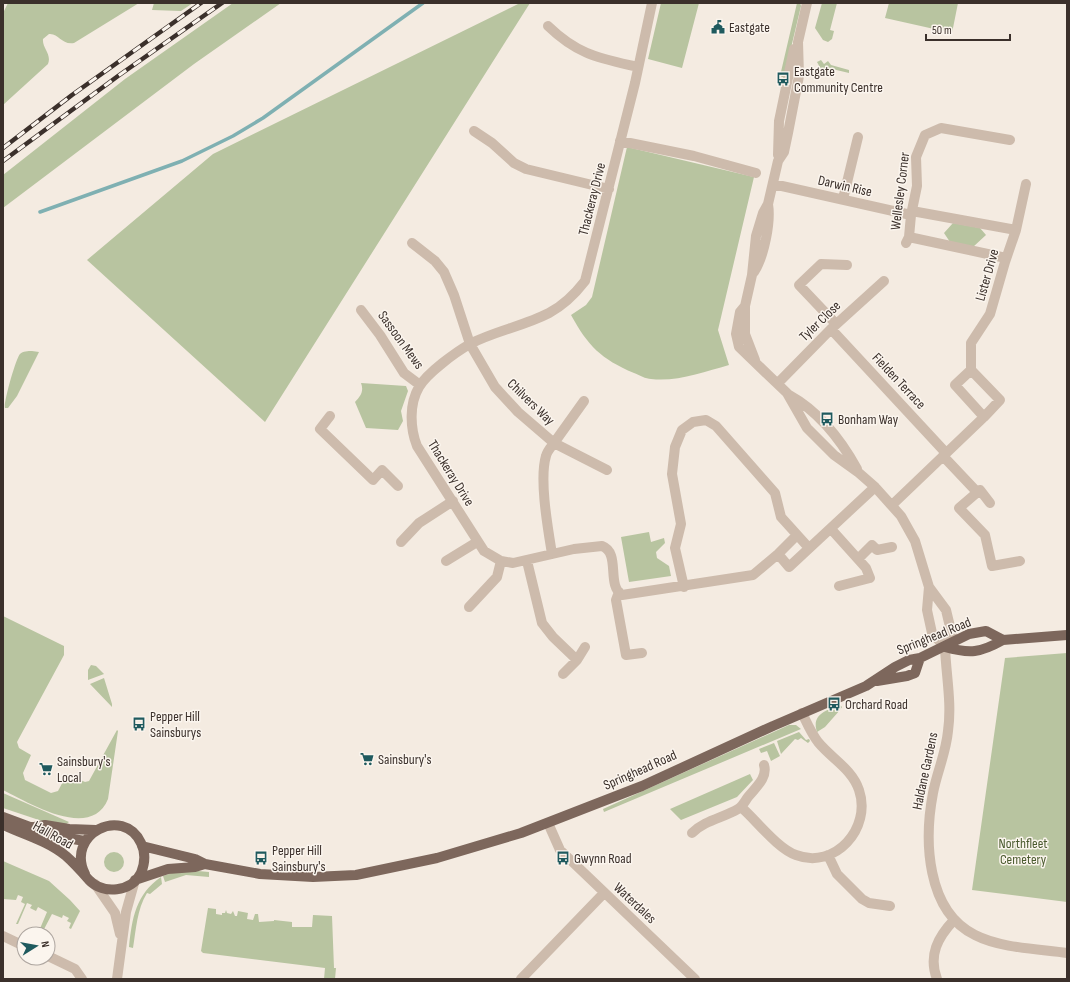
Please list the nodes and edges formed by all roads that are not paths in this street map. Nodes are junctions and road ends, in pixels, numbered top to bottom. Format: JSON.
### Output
{"nodes":[{"id":1,"x":652,"y":3,"type":"edge"},
{"id":2,"x":807,"y":3,"type":"edge"},
{"id":3,"x":548,"y":26,"type":"dead end"},
{"id":4,"x":638,"y":67,"type":"junction"},
{"id":5,"x":474,"y":131,"type":"dead end"},
{"id":6,"x":858,"y":137,"type":"dead end"},
{"id":7,"x":620,"y":140,"type":"junction"},
{"id":8,"x":1010,"y":140,"type":"dead end"},
{"id":9,"x":756,"y":173,"type":"dead end"},
{"id":10,"x":773,"y":184,"type":"junction"},
{"id":11,"x":1026,"y":184,"type":"dead end"},
{"id":12,"x":609,"y":189,"type":"junction"},
{"id":13,"x":843,"y":199,"type":"junction"},
{"id":14,"x":912,"y":213,"type":"junction"},
{"id":15,"x":1016,"y":230,"type":"junction"},
{"id":16,"x":412,"y":243,"type":"dead end"},
{"id":17,"x":1006,"y":258,"type":"junction"},
{"id":18,"x":847,"y":265,"type":"dead end"},
{"id":19,"x":884,"y":281,"type":"dead end"},
{"id":20,"x":361,"y":310,"type":"dead end"},
{"id":21,"x":833,"y":326,"type":"junction"},
{"id":22,"x":470,"y":344,"type":"junction"},
{"id":23,"x":971,"y":370,"type":"junction"},
{"id":24,"x":778,"y":383,"type":"junction"},
{"id":25,"x":420,"y":385,"type":"junction"},
{"id":26,"x":787,"y":393,"type":"junction"},
{"id":27,"x":584,"y":401,"type":"dead end"},
{"id":28,"x":330,"y":416,"type":"dead end"},
{"id":29,"x":984,"y":417,"type":"junction"},
{"id":30,"x":554,"y":443,"type":"junction"},
{"id":31,"x":945,"y":455,"type":"junction"},
{"id":32,"x":607,"y":470,"type":"dead end"},
{"id":33,"x":859,"y":473,"type":"junction"},
{"id":34,"x":398,"y":486,"type":"dead end"},
{"id":35,"x":874,"y":487,"type":"junction"},
{"id":36,"x":977,"y":492,"type":"junction"},
{"id":37,"x":453,"y":501,"type":"junction"},
{"id":38,"x":990,"y":504,"type":"dead end"},
{"id":39,"x":892,"y":505,"type":"junction"},
{"id":40,"x":831,"y":529,"type":"junction"},
{"id":41,"x":796,"y":536,"type":"junction"},
{"id":42,"x":401,"y":542,"type":"dead end"},
{"id":43,"x":477,"y":542,"type":"junction"},
{"id":44,"x":892,"y":547,"type":"dead end"},
{"id":45,"x":809,"y":548,"type":"junction"},
{"id":46,"x":552,"y":554,"type":"junction"},
{"id":47,"x":778,"y":554,"type":"junction"},
{"id":48,"x":858,"y":559,"type":"junction"},
{"id":49,"x":446,"y":561,"type":"dead end"},
{"id":50,"x":501,"y":561,"type":"junction"},
{"id":51,"x":527,"y":561,"type":"junction"},
{"id":52,"x":1020,"y":561,"type":"dead end"},
{"id":53,"x":839,"y":586,"type":"dead end"},
{"id":54,"x":684,"y":587,"type":"junction"},
{"id":55,"x":929,"y":587,"type":"junction"},
{"id":56,"x":618,"y":591,"type":"junction"},
{"id":57,"x":469,"y":607,"type":"dead end"},
{"id":58,"x":1067,"y":635,"type":"edge"},
{"id":59,"x":1003,"y":640,"type":"junction"},
{"id":60,"x":585,"y":647,"type":"dead end"},
{"id":61,"x":945,"y":647,"type":"junction"},
{"id":62,"x":642,"y":653,"type":"dead end"},
{"id":63,"x":577,"y":660,"type":"junction"},
{"id":64,"x":563,"y":674,"type":"dead end"},
{"id":65,"x":802,"y":713,"type":"junction"},
{"id":66,"x":764,"y":765,"type":"dead end"},
{"id":67,"x":741,"y":807,"type":"junction"},
{"id":68,"x":3,"y":817,"type":"edge"},
{"id":69,"x":548,"y":823,"type":"junction"},
{"id":70,"x":3,"y":825,"type":"edge"},
{"id":71,"x":30,"y":828,"type":"junction"},
{"id":72,"x":96,"y":830,"type":"junction"},
{"id":73,"x":692,"y":833,"type":"dead end"},
{"id":74,"x":85,"y":841,"type":"junction"},
{"id":75,"x":142,"y":846,"type":"junction"},
{"id":76,"x":828,"y":854,"type":"junction"},
{"id":77,"x":205,"y":864,"type":"junction"},
{"id":78,"x":85,"y":874,"type":"junction"},
{"id":79,"x":135,"y":880,"type":"junction"},
{"id":80,"x":95,"y":884,"type":"junction"},
{"id":81,"x":604,"y":893,"type":"junction"},
{"id":82,"x":890,"y":906,"type":"dead end"},
{"id":83,"x":954,"y":920,"type":"junction"},
{"id":84,"x":3,"y":936,"type":"edge"},
{"id":85,"x":121,"y":938,"type":"junction"},
{"id":86,"x":16,"y":942,"type":"edge"},
{"id":87,"x":1067,"y":952,"type":"edge"},
{"id":88,"x":56,"y":960,"type":"edge"},
{"id":89,"x":82,"y":979,"type":"edge"},
{"id":90,"x":117,"y":979,"type":"edge"},
{"id":91,"x":521,"y":979,"type":"edge"},
{"id":92,"x":695,"y":979,"type":"edge"},
{"id":93,"x":937,"y":979,"type":"edge"}],
"edges":[{"from":1,"to":4,"type":"street","name":"Thackeray Drive"},
{"from":2,"to":10,"type":"street"},
{"from":3,"to":4,"type":"street"},
{"from":4,"to":7,"type":"street","name":"Thackeray Drive"},
{"from":5,"to":12,"type":"street"},
{"from":6,"to":13,"type":"street"},
{"from":7,"to":9,"type":"street"},
{"from":7,"to":12,"type":"street","name":"Thackeray Drive"},
{"from":8,"to":14,"type":"street","name":"Wellesley Corner"},
{"from":10,"to":13,"type":"street","name":"Darwin Rise"},
{"from":10,"to":24,"type":"street"},
{"from":11,"to":15,"type":"street","name":"Lister Drive"},
{"from":12,"to":22,"type":"street","name":"Thackeray Drive"},
{"from":13,"to":14,"type":"street","name":"Darwin Rise"},
{"from":14,"to":15,"type":"street","name":"Darwin Rise"},
{"from":14,"to":17,"type":"street","name":"Wellesley Corner"},
{"from":15,"to":17,"type":"street","name":"Lister Drive"},
{"from":16,"to":22,"type":"street","name":"Chilvers Way"},
{"from":17,"to":23,"type":"street","name":"Lister Drive"},
{"from":18,"to":21,"type":"street","name":"Fielden Terrace"},
{"from":19,"to":21,"type":"street","name":"Tyler Close"},
{"from":20,"to":25,"type":"street","name":"Sassoon Mews"},
{"from":21,"to":24,"type":"street","name":"Tyler Close"},
{"from":21,"to":31,"type":"street","name":"Fielden Terrace"},
{"from":22,"to":25,"type":"street","name":"Thackeray Drive"},
{"from":22,"to":30,"type":"street","name":"Chilvers Way"},
{"from":23,"to":29,"type":"street"},
{"from":23,"to":29,"type":"street"},
{"from":24,"to":26,"type":"street"},
{"from":25,"to":37,"type":"street","name":"Thackeray Drive"},
{"from":26,"to":33,"type":"street"},
{"from":26,"to":33,"type":"street"},
{"from":27,"to":30,"type":"street"},
{"from":28,"to":34,"type":"street"},
{"from":29,"to":31,"type":"street"},
{"from":30,"to":32,"type":"street"},
{"from":30,"to":46,"type":"street","name":"Chilvers Way"},
{"from":31,"to":36,"type":"street","name":"Fielden Terrace"},
{"from":31,"to":39,"type":"street"},
{"from":33,"to":35,"type":"street"},
{"from":35,"to":39,"type":"street"},
{"from":35,"to":40,"type":"street"},
{"from":36,"to":38,"type":"street","name":"Fielden Terrace"},
{"from":36,"to":52,"type":"street"},
{"from":37,"to":42,"type":"street"},
{"from":37,"to":43,"type":"street","name":"Thackeray Drive"},
{"from":39,"to":55,"type":"street"},
{"from":40,"to":45,"type":"street"},
{"from":40,"to":48,"type":"street"},
{"from":41,"to":45,"type":"street"},
{"from":41,"to":47,"type":"street"},
{"from":41,"to":54,"type":"street"},
{"from":43,"to":49,"type":"street"},
{"from":43,"to":50,"type":"street","name":"Thackeray Drive"},
{"from":44,"to":48,"type":"street"},
{"from":45,"to":47,"type":"street"},
{"from":46,"to":51,"type":"street","name":"Thackeray Drive"},
{"from":46,"to":56,"type":"street","name":"Thackeray Drive"},
{"from":47,"to":54,"type":"street"},
{"from":48,"to":53,"type":"street"},
{"from":50,"to":51,"type":"street","name":"Thackeray Drive"},
{"from":50,"to":57,"type":"street"},
{"from":51,"to":63,"type":"street"},
{"from":54,"to":56,"type":"street"},
{"from":55,"to":61,"type":"street"},
{"from":55,"to":61,"type":"street"},
{"from":56,"to":62,"type":"street"},
{"from":58,"to":59,"type":"main road"},
{"from":59,"to":61,"type":"main road"},
{"from":59,"to":61,"type":"main road","name":"Springhead Road"},
{"from":60,"to":63,"type":"street"},
{"from":61,"to":65,"type":"main road","name":"Springhead Road"},
{"from":61,"to":83,"type":"street","name":"Haldane Gardens"},
{"from":63,"to":64,"type":"street"},
{"from":65,"to":69,"type":"main road","name":"Springhead Road"},
{"from":65,"to":76,"type":"street"},
{"from":66,"to":67,"type":"street"},
{"from":67,"to":73,"type":"street"},
{"from":67,"to":76,"type":"street"},
{"from":68,"to":71,"type":"main road","name":"Hall Road"},
{"from":69,"to":77,"type":"main road","name":"Springhead Road"},
{"from":69,"to":81,"type":"street","name":"Waterdales"},
{"from":70,"to":78,"type":"main road","name":"Hall Road"},
{"from":71,"to":72,"type":"main road","name":"Hall Road"},
{"from":71,"to":74,"type":"main road","name":"Hall Road"},
{"from":72,"to":74,"type":"main road","name":"Hall Road"},
{"from":72,"to":75,"type":"main road","name":"Hall Road"},
{"from":74,"to":78,"type":"main road","name":"Hall Road"},
{"from":75,"to":77,"type":"main road","name":"Springhead Road"},
{"from":75,"to":79,"type":"main road","name":"Hall Road"},
{"from":76,"to":82,"type":"street"},
{"from":77,"to":79,"type":"main road","name":"Springhead Road"},
{"from":78,"to":80,"type":"main road","name":"Hall Road"},
{"from":79,"to":80,"type":"main road","name":"Hall Road"},
{"from":79,"to":85,"type":"street","name":"Hall Road"},
{"from":80,"to":85,"type":"street","name":"Hall Road"},
{"from":81,"to":91,"type":"street"},
{"from":81,"to":92,"type":"street","name":"Waterdales"},
{"from":83,"to":87,"type":"street","name":"Haldane Gardens"},
{"from":83,"to":93,"type":"street"},
{"from":84,"to":86,"type":"street"},
{"from":85,"to":90,"type":"street","name":"Hall Road"},
{"from":88,"to":89,"type":"street"}]}
